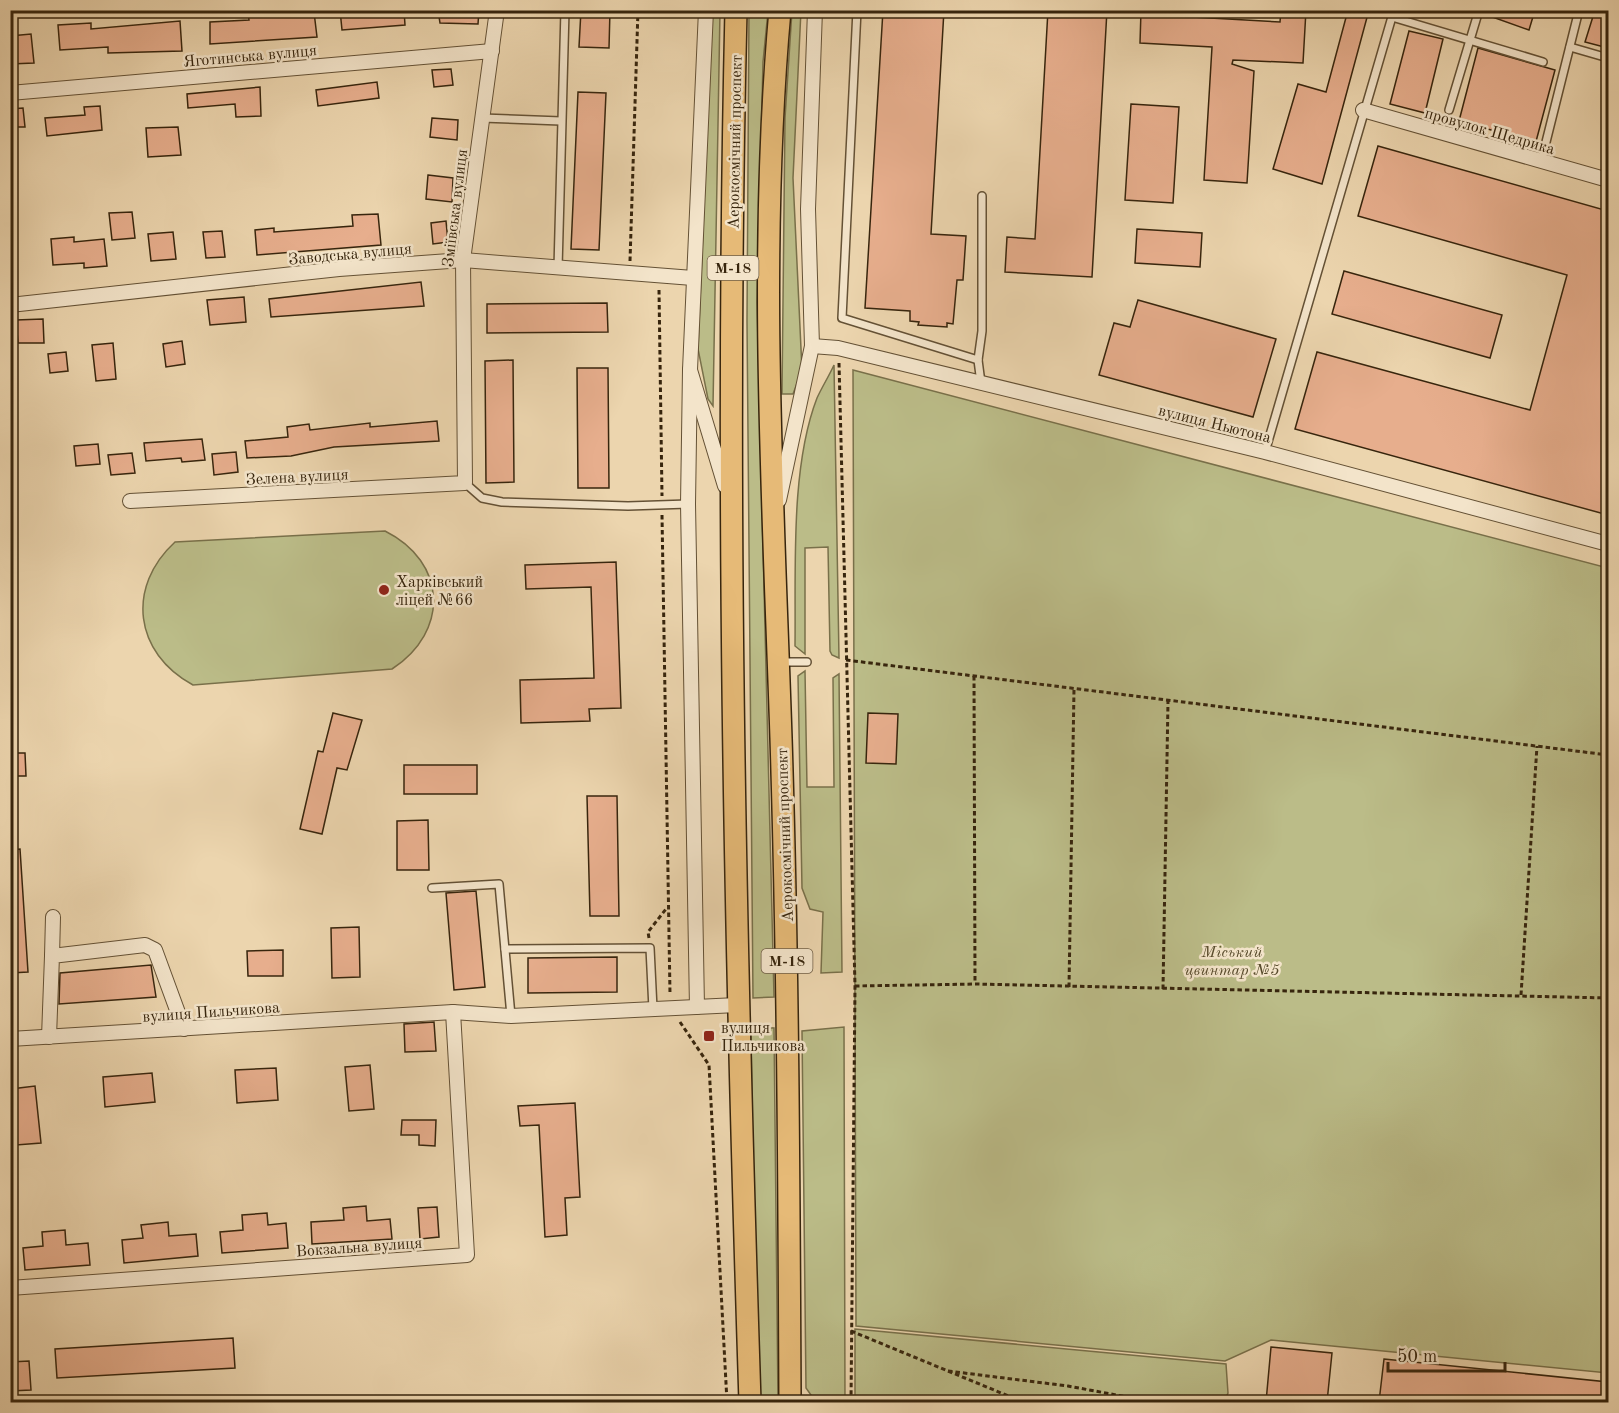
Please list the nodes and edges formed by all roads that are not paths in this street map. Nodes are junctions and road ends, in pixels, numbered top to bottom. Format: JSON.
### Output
{"nodes":[{"id":1,"x":497,"y":10,"type":"edge"},
{"id":2,"x":565,"y":10,"type":"edge"},
{"id":3,"x":706,"y":10,"type":"edge"},
{"id":4,"x":736,"y":10,"type":"edge"},
{"id":5,"x":780,"y":10,"type":"edge"},
{"id":6,"x":815,"y":10,"type":"edge"},
{"id":7,"x":857,"y":10,"type":"edge"},
{"id":8,"x":1479,"y":10,"type":"edge"},
{"id":9,"x":1579,"y":10,"type":"edge"},
{"id":10,"x":1393,"y":14,"type":"edge"},
{"id":11,"x":1470,"y":40,"type":"junction"},
{"id":12,"x":1570,"y":47,"type":"junction"},
{"id":13,"x":492,"y":51,"type":"junction"},
{"id":14,"x":1608,"y":58,"type":"edge"},
{"id":15,"x":1543,"y":62,"type":"dead end"},
{"id":16,"x":10,"y":93,"type":"edge"},
{"id":17,"x":1363,"y":110,"type":"junction"},
{"id":18,"x":1449,"y":110,"type":"dead end"},
{"id":19,"x":482,"y":118,"type":"junction"},
{"id":20,"x":561,"y":121,"type":"junction"},
{"id":21,"x":1541,"y":162,"type":"junction"},
{"id":22,"x":1608,"y":180,"type":"edge"},
{"id":23,"x":982,"y":196,"type":"dead end"},
{"id":24,"x":463,"y":260,"type":"junction"},
{"id":25,"x":558,"y":268,"type":"junction"},
{"id":26,"x":693,"y":278,"type":"junction"},
{"id":27,"x":10,"y":305,"type":"edge"},
{"id":28,"x":812,"y":346,"type":"junction"},
{"id":29,"x":978,"y":360,"type":"junction"},
{"id":30,"x":690,"y":370,"type":"junction"},
{"id":31,"x":981,"y":384,"type":"junction"},
{"id":32,"x":1265,"y":452,"type":"junction"},
{"id":33,"x":465,"y":483,"type":"junction"},
{"id":34,"x":130,"y":501,"type":"dead end"},
{"id":35,"x":688,"y":504,"type":"junction"},
{"id":36,"x":774,"y":520,"type":"junction"},
{"id":37,"x":732,"y":525,"type":"junction"},
{"id":38,"x":1608,"y":544,"type":"edge"},
{"id":39,"x":778,"y":662,"type":"junction"},
{"id":40,"x":807,"y":662,"type":"dead end"},
{"id":41,"x":432,"y":888,"type":"dead end"},
{"id":42,"x":52,"y":917,"type":"dead end"},
{"id":43,"x":505,"y":949,"type":"junction"},
{"id":44,"x":52,"y":956,"type":"junction"},
{"id":45,"x":737,"y":1005,"type":"junction"},
{"id":46,"x":697,"y":1007,"type":"junction"},
{"id":47,"x":654,"y":1009,"type":"junction"},
{"id":48,"x":453,"y":1012,"type":"junction"},
{"id":49,"x":511,"y":1016,"type":"junction"},
{"id":50,"x":184,"y":1029,"type":"junction"},
{"id":51,"x":49,"y":1037,"type":"junction"},
{"id":52,"x":10,"y":1040,"type":"edge"},
{"id":53,"x":10,"y":1288,"type":"edge"},
{"id":54,"x":750,"y":1402,"type":"edge"},
{"id":55,"x":790,"y":1402,"type":"edge"}],
"edges":[{"from":1,"to":13,"type":"street","name":"Зміївська вулиця"},
{"from":2,"to":20,"type":"lane"},
{"from":3,"to":26,"type":"street","name":"Аерокосмічний проспект"},
{"from":4,"to":37,"type":"main road","name":"Аерокосмічний проспект","number":"М-18"},
{"from":5,"to":36,"type":"main road","name":"Аерокосмічний проспект","number":"М-18"},
{"from":6,"to":28,"type":"street","name":"Аерокосмічний проспект"},
{"from":7,"to":29,"type":"lane"},
{"from":8,"to":11,"type":"lane"},
{"from":9,"to":12,"type":"lane"},
{"from":10,"to":11,"type":"lane"},
{"from":10,"to":17,"type":"lane"},
{"from":11,"to":15,"type":"lane"},
{"from":11,"to":18,"type":"lane"},
{"from":12,"to":14,"type":"lane"},
{"from":12,"to":21,"type":"lane"},
{"from":13,"to":16,"type":"street","name":"Яготинська вулиця"},
{"from":13,"to":19,"type":"street","name":"Зміївська вулиця"},
{"from":17,"to":21,"type":"street","name":"провулок Щедрика"},
{"from":17,"to":32,"type":"lane"},
{"from":19,"to":20,"type":"lane"},
{"from":19,"to":24,"type":"street","name":"Зміївська вулиця"},
{"from":20,"to":25,"type":"lane"},
{"from":21,"to":22,"type":"street","name":"провулок Щедрика"},
{"from":23,"to":29,"type":"lane"},
{"from":24,"to":25,"type":"street","name":"Заводська вулиця"},
{"from":24,"to":27,"type":"street","name":"Заводська вулиця"},
{"from":24,"to":33,"type":"street","name":"Зміївська вулиця"},
{"from":25,"to":26,"type":"street","name":"Заводська вулиця"},
{"from":26,"to":30,"type":"street","name":"Аерокосмічний проспект"},
{"from":28,"to":31,"type":"street","name":"вулиця Ньютона"},
{"from":28,"to":36,"type":"street","name":"Аерокосмічний проспект"},
{"from":29,"to":31,"type":"lane"},
{"from":30,"to":35,"type":"street","name":"Аерокосмічний проспект"},
{"from":30,"to":37,"type":"street","name":"Аерокосмічний проспект"},
{"from":31,"to":32,"type":"street","name":"вулиця Ньютона"},
{"from":32,"to":38,"type":"street","name":"вулиця Ньютона"},
{"from":33,"to":34,"type":"street","name":"Зелена вулиця"},
{"from":33,"to":35,"type":"lane"},
{"from":35,"to":46,"type":"street","name":"Аерокосмічний проспект"},
{"from":36,"to":39,"type":"main road","name":"Аерокосмічний проспект","number":"М-18"},
{"from":37,"to":45,"type":"main road","name":"Аерокосмічний проспект","number":"М-18"},
{"from":39,"to":40,"type":"lane"},
{"from":39,"to":55,"type":"main road","name":"Аерокосмічний проспект","number":"М-18"},
{"from":41,"to":43,"type":"lane"},
{"from":42,"to":44,"type":"street"},
{"from":43,"to":47,"type":"lane"},
{"from":43,"to":49,"type":"lane"},
{"from":44,"to":50,"type":"street"},
{"from":44,"to":51,"type":"street"},
{"from":45,"to":46,"type":"street","name":"вулиця Пильчикова"},
{"from":45,"to":54,"type":"main road","name":"Аерокосмічний проспект","number":"М-18"},
{"from":46,"to":47,"type":"street","name":"вулиця Пильчикова"},
{"from":47,"to":49,"type":"street","name":"вулиця Пильчикова"},
{"from":48,"to":49,"type":"street","name":"вулиця Пильчикова"},
{"from":48,"to":50,"type":"street","name":"вулиця Пильчикова"},
{"from":48,"to":53,"type":"street","name":"Вокзальна вулиця"},
{"from":50,"to":51,"type":"street","name":"вулиця Пильчикова"},
{"from":51,"to":52,"type":"street","name":"вулиця Пильчикова"}]}
